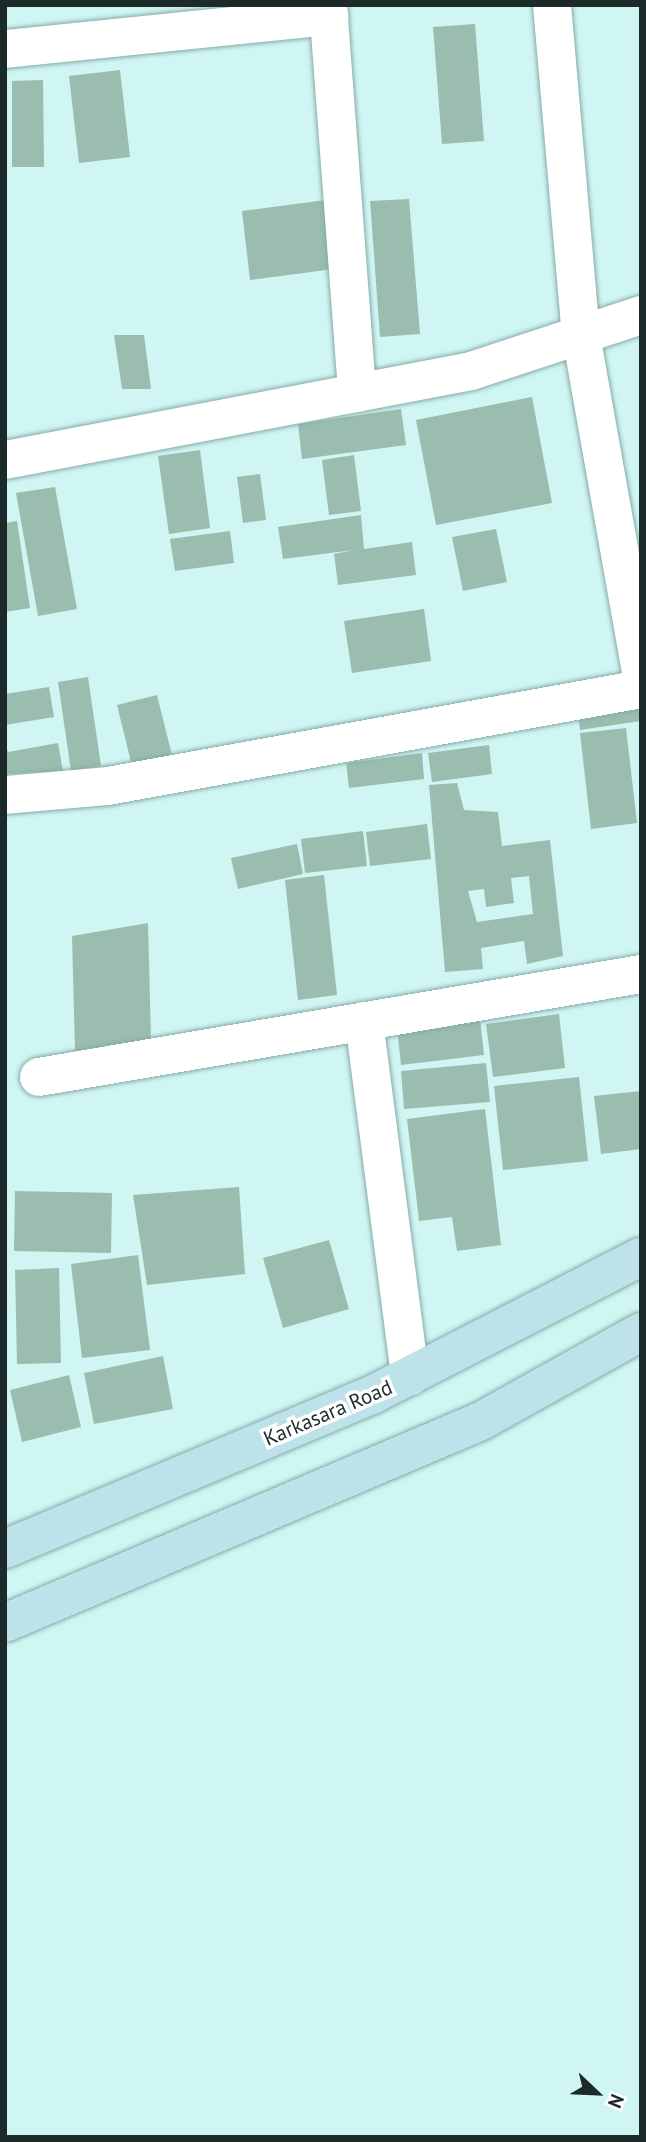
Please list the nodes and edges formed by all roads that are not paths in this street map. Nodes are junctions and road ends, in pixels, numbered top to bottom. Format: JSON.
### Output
{"nodes":[{"id":1,"x":552,"y":5,"type":"edge"},
{"id":2,"x":329,"y":11,"type":"edge"},
{"id":3,"x":5,"y":50,"type":"edge"},
{"id":4,"x":641,"y":315,"type":"edge"},
{"id":5,"x":581,"y":335,"type":"junction"},
{"id":6,"x":357,"y":393,"type":"junction"},
{"id":7,"x":5,"y":460,"type":"edge"},
{"id":8,"x":641,"y":673,"type":"edge"},
{"id":9,"x":641,"y":689,"type":"edge"},
{"id":10,"x":5,"y":795,"type":"edge"},
{"id":11,"x":641,"y":974,"type":"edge"},
{"id":12,"x":364,"y":1021,"type":"junction"},
{"id":13,"x":39,"y":1076,"type":"dead end"},
{"id":14,"x":641,"y":1257,"type":"edge"},
{"id":15,"x":641,"y":1332,"type":"edge"},
{"id":16,"x":411,"y":1376,"type":"junction"},
{"id":17,"x":5,"y":1549,"type":"edge"},
{"id":18,"x":5,"y":1623,"type":"edge"}],
"edges":[{"from":1,"to":5,"type":"street"},
{"from":2,"to":3,"type":"street"},
{"from":2,"to":6,"type":"street"},
{"from":4,"to":5,"type":"street"},
{"from":5,"to":6,"type":"street"},
{"from":5,"to":8,"type":"street"},
{"from":6,"to":7,"type":"street"},
{"from":9,"to":10,"type":"street"},
{"from":11,"to":12,"type":"street"},
{"from":12,"to":13,"type":"street"},
{"from":12,"to":16,"type":"street"},
{"from":14,"to":16,"type":"main road","name":"Karkasara Road"},
{"from":15,"to":18,"type":"main road"},
{"from":16,"to":17,"type":"main road","name":"Karkasara Road"}]}
